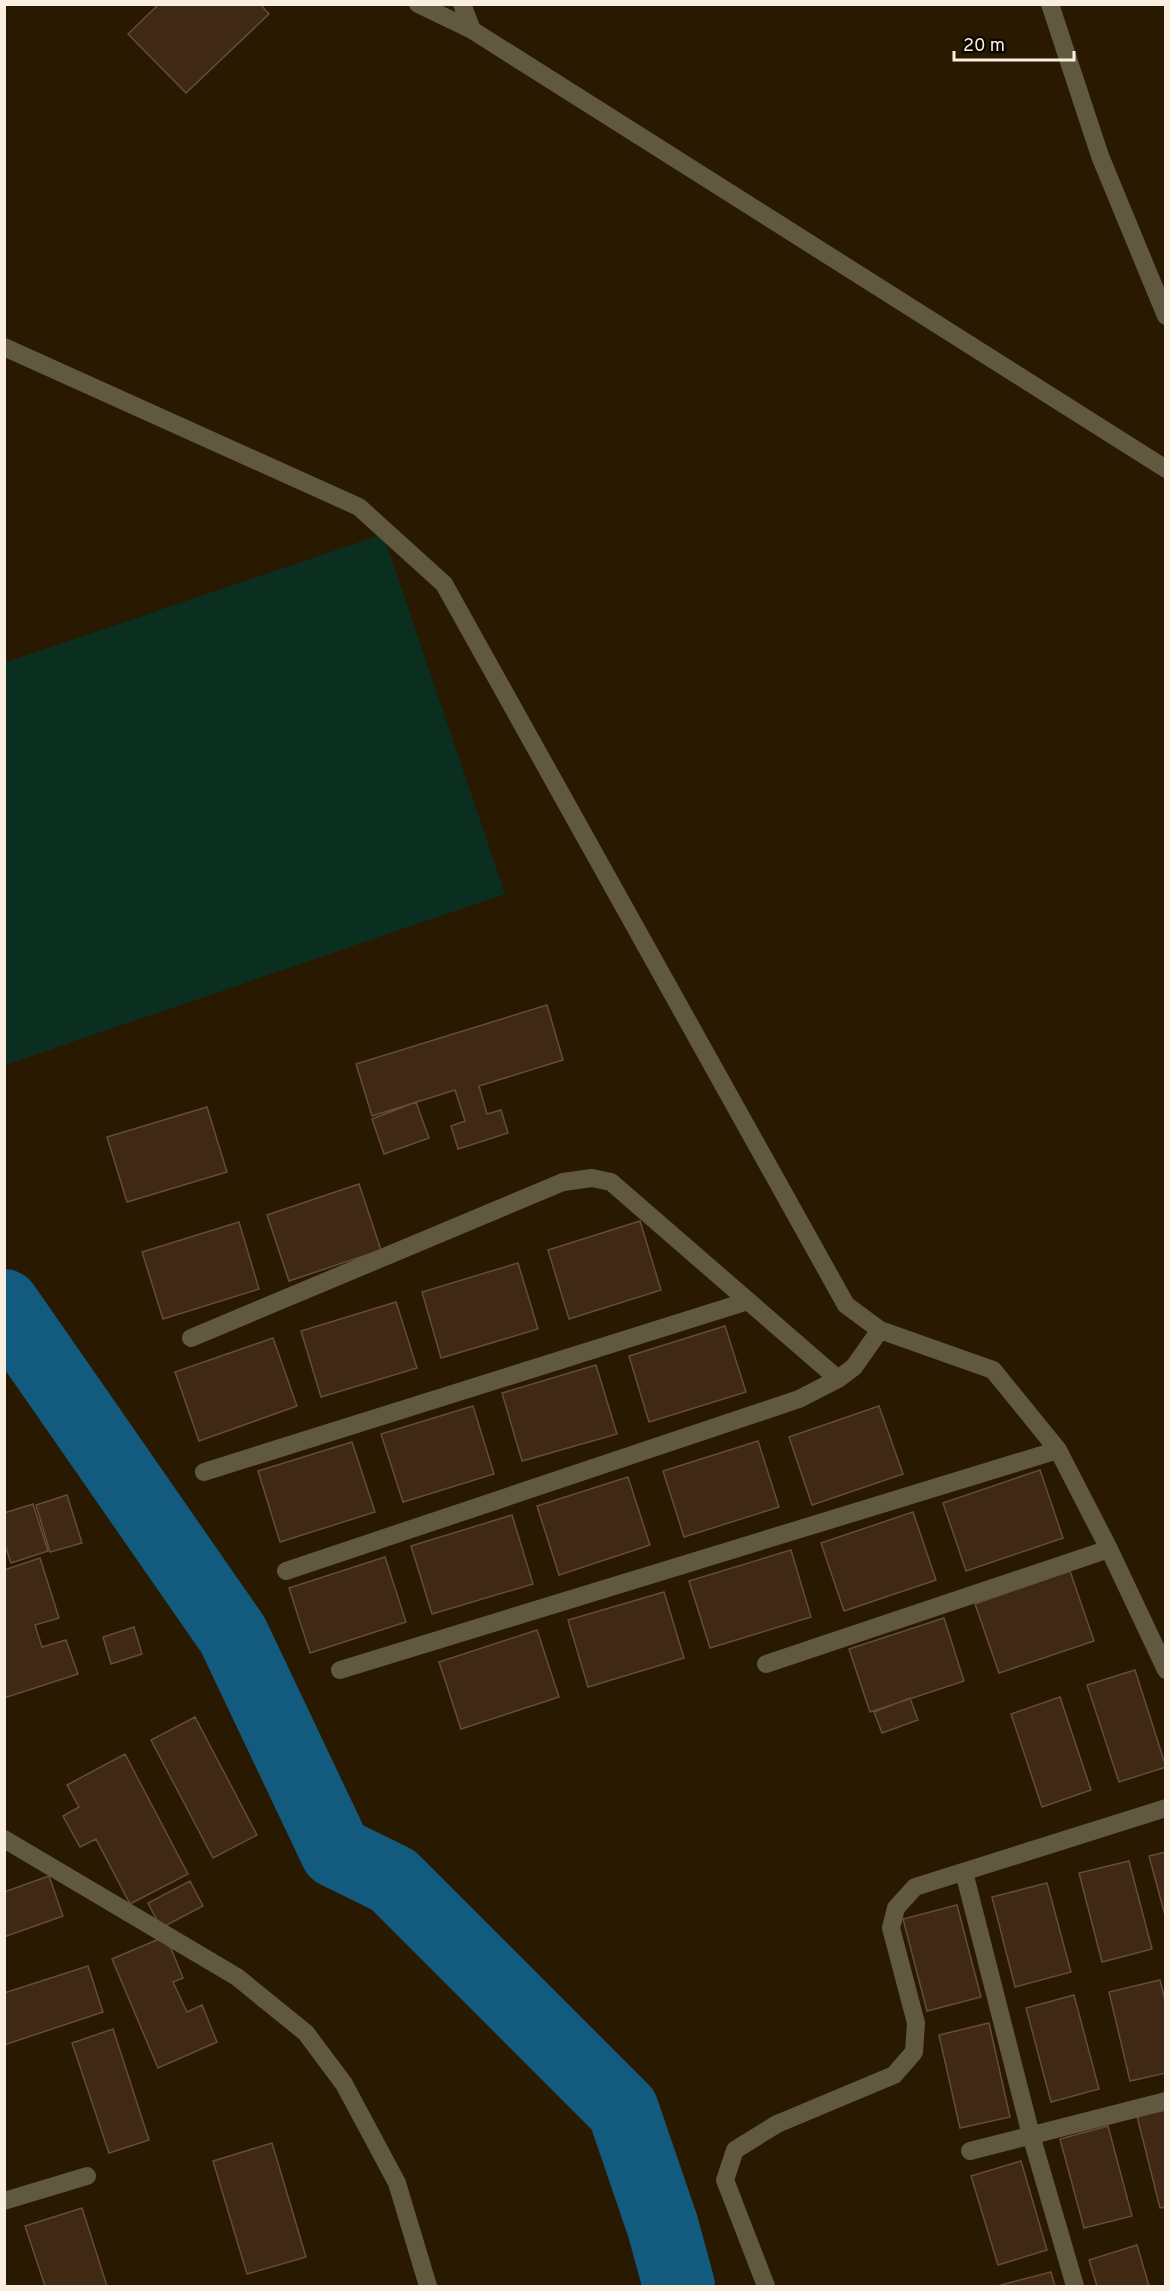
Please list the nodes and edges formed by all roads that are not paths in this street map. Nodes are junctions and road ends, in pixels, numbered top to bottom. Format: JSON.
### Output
{"nodes":[{"id":1,"x":418,"y":4,"type":"edge"},
{"id":2,"x":462,"y":4,"type":"edge"},
{"id":3,"x":1050,"y":4,"type":"edge"},
{"id":4,"x":472,"y":30,"type":"junction"},
{"id":5,"x":1166,"y":316,"type":"edge"},
{"id":6,"x":4,"y":347,"type":"edge"},
{"id":7,"x":1166,"y":469,"type":"edge"},
{"id":8,"x":748,"y":1301,"type":"junction"},
{"id":9,"x":880,"y":1330,"type":"junction"},
{"id":10,"x":191,"y":1338,"type":"dead end"},
{"id":11,"x":838,"y":1379,"type":"junction"},
{"id":12,"x":1058,"y":1449,"type":"junction"},
{"id":13,"x":204,"y":1472,"type":"dead end"},
{"id":14,"x":1109,"y":1549,"type":"junction"},
{"id":15,"x":286,"y":1571,"type":"dead end"},
{"id":16,"x":766,"y":1664,"type":"dead end"},
{"id":17,"x":340,"y":1670,"type":"dead end"},
{"id":18,"x":1166,"y":1670,"type":"edge"},
{"id":19,"x":1166,"y":1808,"type":"edge"},
{"id":20,"x":4,"y":1839,"type":"edge"},
{"id":21,"x":964,"y":1872,"type":"junction"},
{"id":22,"x":1166,"y":2101,"type":"edge"},
{"id":23,"x":1031,"y":2136,"type":"junction"},
{"id":24,"x":970,"y":2151,"type":"dead end"},
{"id":25,"x":87,"y":2176,"type":"dead end"},
{"id":26,"x":4,"y":2201,"type":"edge"},
{"id":27,"x":428,"y":2286,"type":"edge"},
{"id":28,"x":765,"y":2286,"type":"edge"},
{"id":29,"x":1075,"y":2286,"type":"edge"}],
"edges":[{"from":1,"to":4,"type":"street"},
{"from":2,"to":4,"type":"street"},
{"from":3,"to":5,"type":"street"},
{"from":4,"to":7,"type":"street"},
{"from":6,"to":9,"type":"street"},
{"from":8,"to":10,"type":"street"},
{"from":8,"to":11,"type":"street"},
{"from":8,"to":13,"type":"street"},
{"from":9,"to":11,"type":"street"},
{"from":9,"to":12,"type":"street"},
{"from":11,"to":15,"type":"street"},
{"from":12,"to":14,"type":"street"},
{"from":12,"to":17,"type":"street"},
{"from":14,"to":16,"type":"street"},
{"from":14,"to":18,"type":"street"},
{"from":19,"to":21,"type":"street"},
{"from":20,"to":27,"type":"street"},
{"from":21,"to":23,"type":"street"},
{"from":21,"to":28,"type":"street"},
{"from":22,"to":23,"type":"street"},
{"from":23,"to":24,"type":"street"},
{"from":23,"to":29,"type":"street"},
{"from":25,"to":26,"type":"street"}]}
